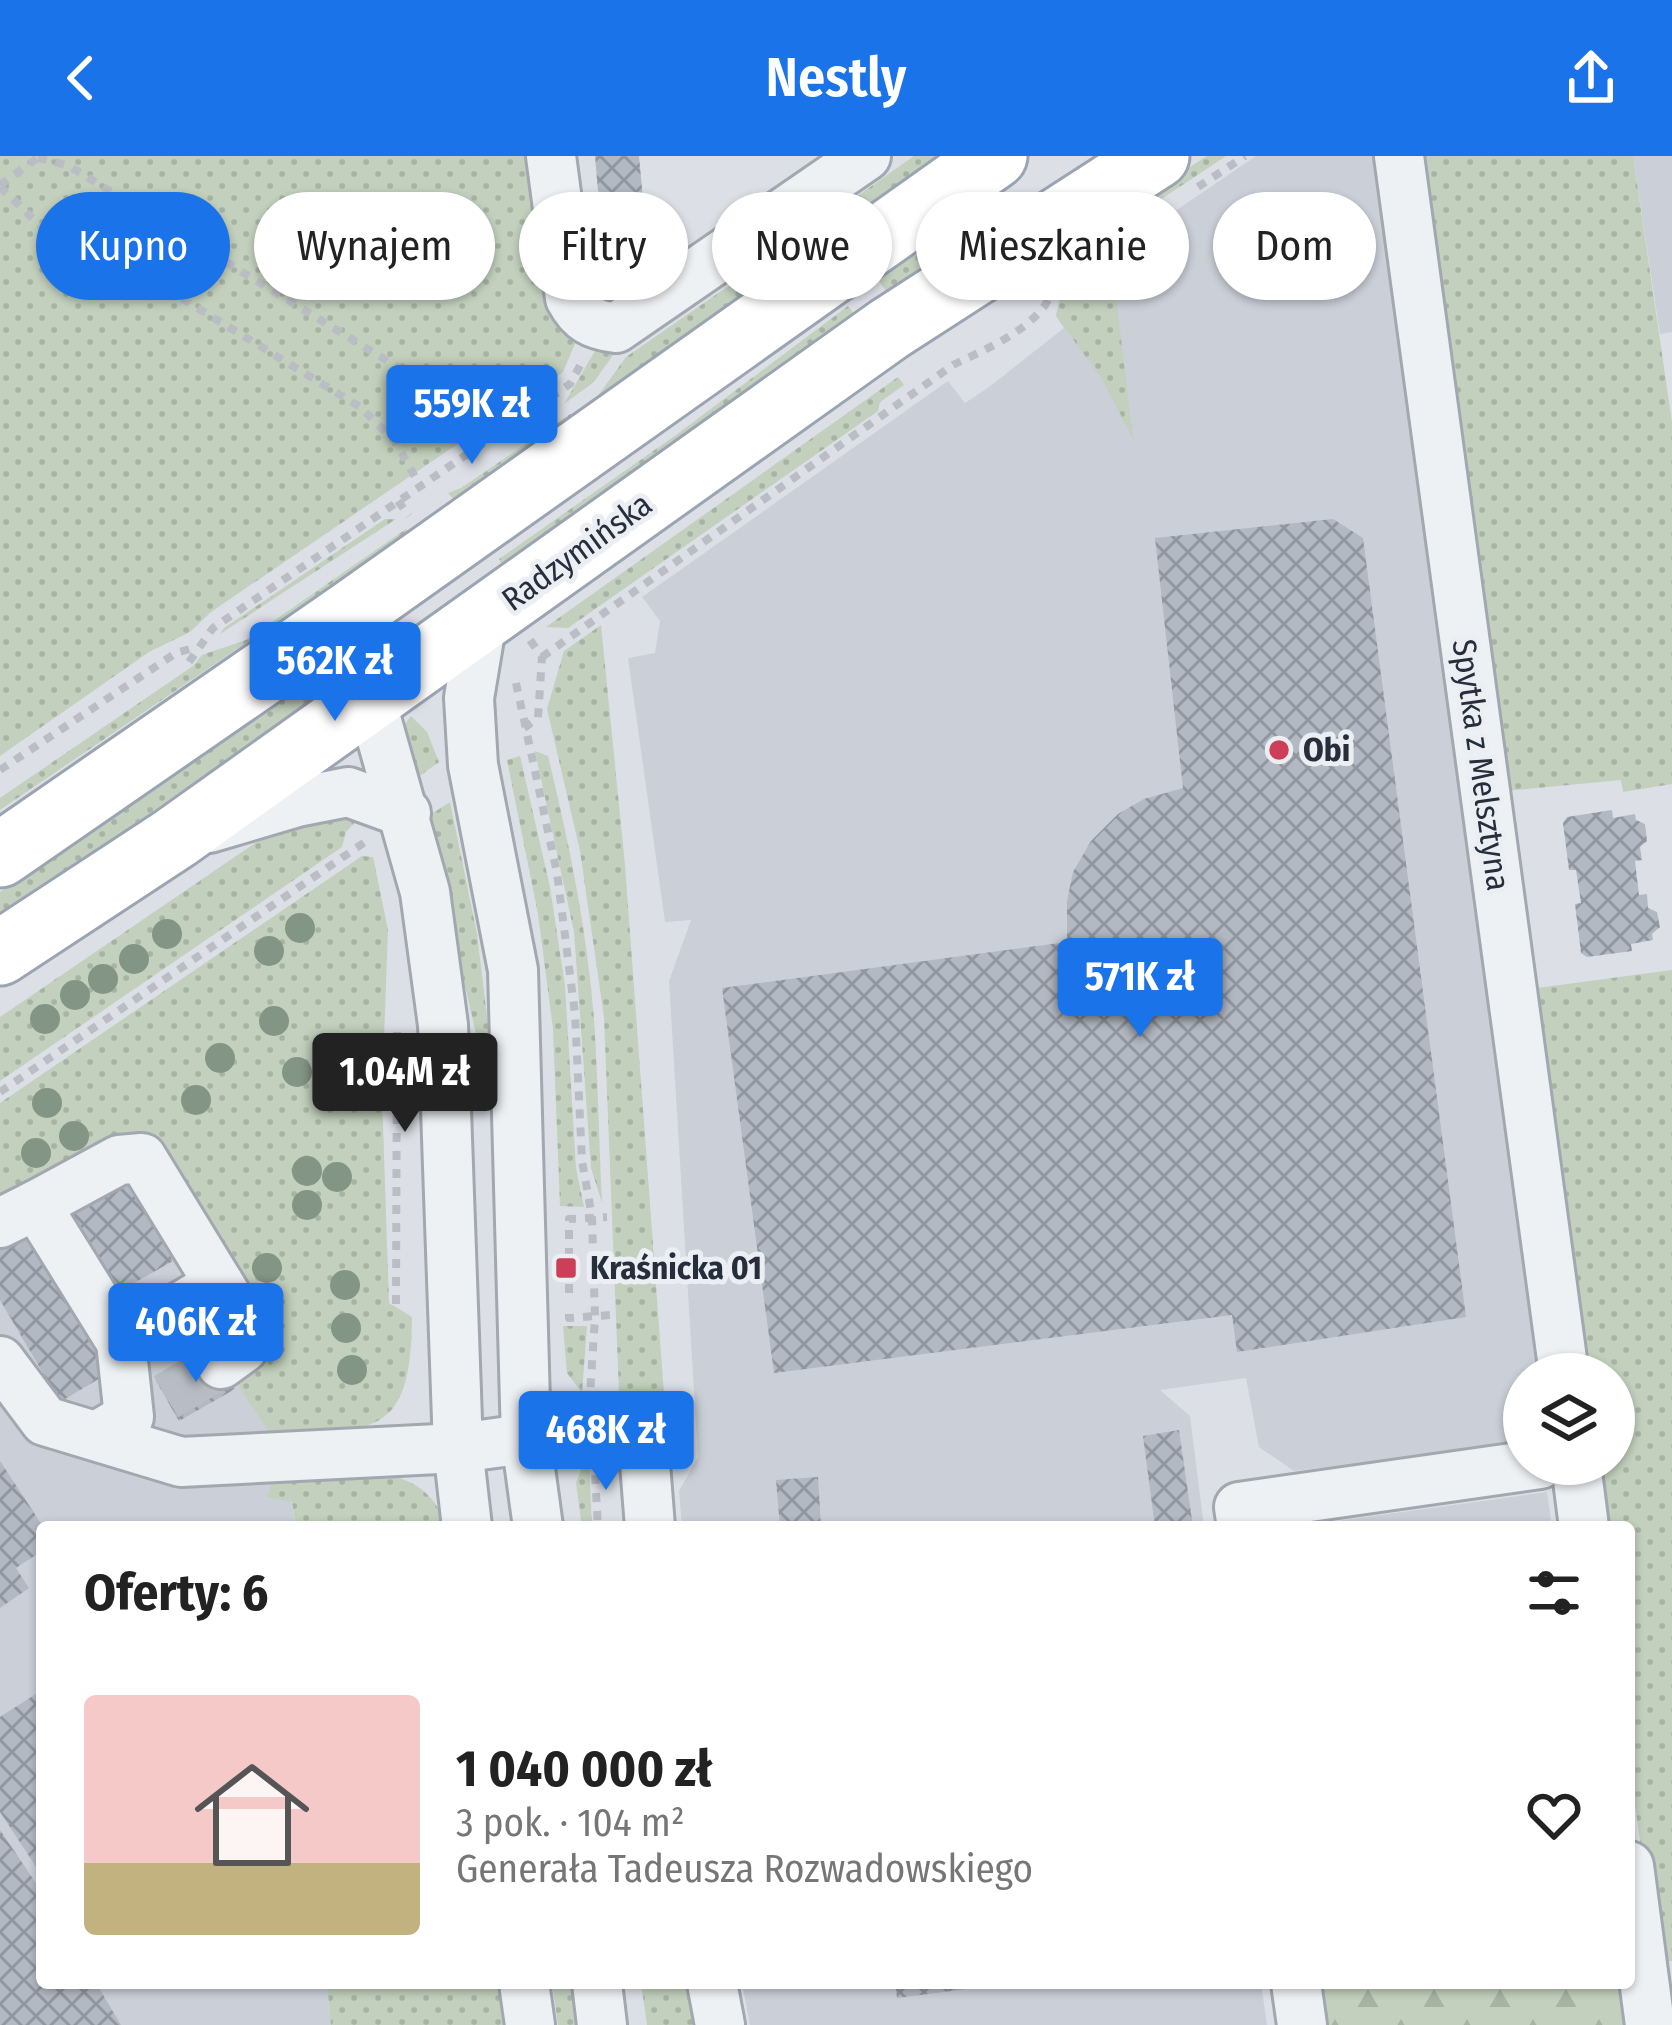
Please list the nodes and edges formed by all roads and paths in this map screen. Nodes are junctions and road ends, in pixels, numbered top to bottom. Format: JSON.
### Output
{"nodes":[{"id":1,"x":551,"y":156,"type":"edge"},
{"id":2,"x":866,"y":156,"type":"edge"},
{"id":3,"x":995,"y":156,"type":"edge"},
{"id":4,"x":1245,"y":156,"type":"edge"},
{"id":5,"x":1399,"y":156,"type":"edge"},
{"id":6,"x":39,"y":157,"type":"edge"},
{"id":7,"x":1174,"y":174,"type":"edge"},
{"id":8,"x":0,"y":186,"type":"edge"},
{"id":9,"x":1048,"y":300,"type":"edge"},
{"id":10,"x":596,"y":325,"type":"junction"},
{"id":11,"x":502,"y":431,"type":"junction"},
{"id":12,"x":518,"y":442,"type":"dead end"},
{"id":13,"x":421,"y":485,"type":"junction"},
{"id":14,"x":429,"y":501,"type":"dead end"},
{"id":15,"x":420,"y":509,"type":"dead end"},
{"id":16,"x":392,"y":530,"type":"dead end"},
{"id":17,"x":352,"y":612,"type":"junction"},
{"id":18,"x":508,"y":643,"type":"junction"},
{"id":19,"x":214,"y":644,"type":"dead end"},
{"id":20,"x":200,"y":646,"type":"junction"},
{"id":21,"x":542,"y":657,"type":"junction"},
{"id":22,"x":184,"y":668,"type":"dead end"},
{"id":23,"x":387,"y":685,"type":"junction"},
{"id":24,"x":538,"y":718,"type":"dead end"},
{"id":25,"x":473,"y":765,"type":"junction"},
{"id":26,"x":0,"y":770,"type":"edge"},
{"id":27,"x":406,"y":813,"type":"junction"},
{"id":28,"x":175,"y":838,"type":"junction"},
{"id":29,"x":378,"y":853,"type":"dead end"},
{"id":30,"x":0,"y":854,"type":"edge"},
{"id":31,"x":0,"y":953,"type":"edge"},
{"id":32,"x":397,"y":1010,"type":"dead end"},
{"id":33,"x":0,"y":1092,"type":"edge"},
{"id":34,"x":18,"y":1214,"type":"edge"},
{"id":35,"x":592,"y":1217,"type":"junction"},
{"id":36,"x":607,"y":1217,"type":"dead end"},
{"id":37,"x":220,"y":1284,"type":"junction"},
{"id":38,"x":396,"y":1304,"type":"dead end"},
{"id":39,"x":611,"y":1315,"type":"dead end"},
{"id":40,"x":595,"y":1318,"type":"junction"},
{"id":41,"x":121,"y":1342,"type":"junction"},
{"id":42,"x":1561,"y":1353,"type":"edge"},
{"id":43,"x":0,"y":1361,"type":"edge"},
{"id":44,"x":221,"y":1364,"type":"tunnel mouth"},
{"id":45,"x":131,"y":1417,"type":"junction"},
{"id":46,"x":593,"y":1432,"type":"junction"},
{"id":47,"x":526,"y":1438,"type":"junction"},
{"id":48,"x":458,"y":1448,"type":"junction"},
{"id":49,"x":1503,"y":1469,"type":"edge"},
{"id":50,"x":1579,"y":1485,"type":"edge"},
{"id":51,"x":466,"y":1521,"type":"edge"},
{"id":52,"x":537,"y":1521,"type":"edge"},
{"id":53,"x":598,"y":1521,"type":"edge"},
{"id":54,"x":650,"y":1521,"type":"edge"},
{"id":55,"x":1241,"y":1521,"type":"edge"},
{"id":56,"x":1583,"y":1521,"type":"edge"},
{"id":57,"x":1635,"y":1912,"type":"edge"},
{"id":58,"x":525,"y":1989,"type":"edge"},
{"id":59,"x":598,"y":1989,"type":"edge"},
{"id":60,"x":713,"y":1989,"type":"edge"},
{"id":61,"x":1297,"y":1989,"type":"edge"},
{"id":62,"x":530,"y":2025,"type":"edge"},
{"id":63,"x":602,"y":2025,"type":"edge"},
{"id":64,"x":720,"y":2025,"type":"edge"},
{"id":65,"x":1302,"y":2025,"type":"edge"},
{"id":66,"x":1650,"y":2025,"type":"edge"}],
"edges":[{"from":1,"to":10,"type":"street"},
{"from":2,"to":10,"type":"street"},
{"from":3,"to":17,"type":"main road"},
{"from":4,"to":7,"type":"path"},
{"from":5,"to":42,"type":"street","name":"Spytka z Melsztyna"},
{"from":6,"to":8,"type":"path"},
{"from":6,"to":11,"type":"path"},
{"from":7,"to":18,"type":"main road","name":"Radzymińska"},
{"from":8,"to":13,"type":"path"},
{"from":9,"to":21,"type":"path"},
{"from":10,"to":11,"type":"path"},
{"from":11,"to":12,"type":"path"},
{"from":11,"to":13,"type":"path"},
{"from":13,"to":14,"type":"path"},
{"from":13,"to":20,"type":"path"},
{"from":15,"to":16,"type":"path"},
{"from":17,"to":23,"type":"street"},
{"from":17,"to":30,"type":"main road"},
{"from":18,"to":21,"type":"path"},
{"from":18,"to":23,"type":"main road","name":"Radzymińska"},
{"from":18,"to":25,"type":"street"},
{"from":18,"to":35,"type":"path"},
{"from":19,"to":20,"type":"path"},
{"from":20,"to":22,"type":"path"},
{"from":20,"to":26,"type":"path"},
{"from":21,"to":24,"type":"path"},
{"from":23,"to":25,"type":"street"},
{"from":23,"to":27,"type":"street"},
{"from":23,"to":28,"type":"main road","name":"Radzymińska"},
{"from":25,"to":47,"type":"street"},
{"from":27,"to":28,"type":"street"},
{"from":27,"to":48,"type":"street"},
{"from":28,"to":31,"type":"main road","name":"Radzymińska"},
{"from":29,"to":33,"type":"path"},
{"from":32,"to":38,"type":"path"},
{"from":34,"to":37,"type":"street"},
{"from":34,"to":41,"type":"street"},
{"from":35,"to":36,"type":"path"},
{"from":35,"to":40,"type":"path"},
{"from":35,"to":40,"type":"path"},
{"from":37,"to":41,"type":"street"},
{"from":37,"to":44,"type":"street"},
{"from":39,"to":40,"type":"path"},
{"from":40,"to":46,"type":"path"},
{"from":41,"to":45,"type":"street"},
{"from":43,"to":45,"type":"street"},
{"from":45,"to":48,"type":"street"},
{"from":46,"to":47,"type":"street"},
{"from":46,"to":53,"type":"path"},
{"from":46,"to":54,"type":"street"},
{"from":47,"to":48,"type":"street"},
{"from":47,"to":52,"type":"street"},
{"from":48,"to":51,"type":"street"},
{"from":49,"to":55,"type":"street"},
{"from":50,"to":56,"type":"street"},
{"from":57,"to":66,"type":"street"},
{"from":58,"to":62,"type":"street"},
{"from":59,"to":63,"type":"street"},
{"from":60,"to":64,"type":"street"},
{"from":61,"to":65,"type":"street"}]}
